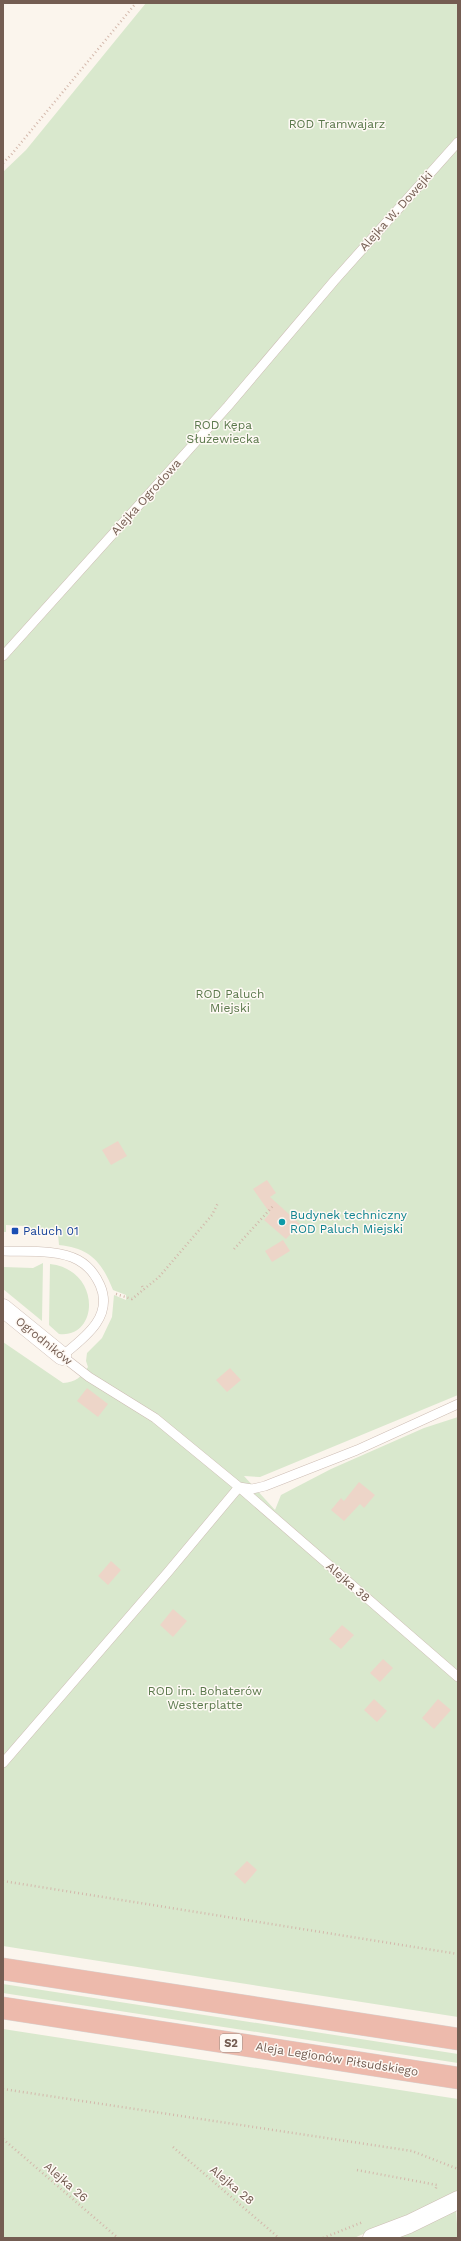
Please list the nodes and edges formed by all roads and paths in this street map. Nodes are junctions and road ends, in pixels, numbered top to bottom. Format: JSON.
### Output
{"nodes":[{"id":1,"x":136,"y":3,"type":"edge"},
{"id":2,"x":458,"y":142,"type":"edge"},
{"id":3,"x":3,"y":163,"type":"edge"},
{"id":4,"x":334,"y":281,"type":"joint"},
{"id":5,"x":3,"y":656,"type":"edge"},
{"id":6,"x":218,"y":1203,"type":"dead end"},
{"id":7,"x":273,"y":1206,"type":"dead end"},
{"id":8,"x":234,"y":1249,"type":"dead end"},
{"id":9,"x":3,"y":1251,"type":"edge"},
{"id":10,"x":142,"y":1286,"type":"dead end"},
{"id":11,"x":144,"y":1290,"type":"junction"},
{"id":12,"x":126,"y":1298,"type":"dead end"},
{"id":13,"x":3,"y":1308,"type":"edge"},
{"id":14,"x":62,"y":1356,"type":"junction"},
{"id":15,"x":458,"y":1404,"type":"edge"},
{"id":16,"x":239,"y":1486,"type":"junction"},
{"id":17,"x":458,"y":1677,"type":"edge"},
{"id":18,"x":3,"y":1763,"type":"edge"},
{"id":19,"x":3,"y":1881,"type":"edge"},
{"id":20,"x":458,"y":1954,"type":"edge"},
{"id":21,"x":3,"y":1969,"type":"edge"},
{"id":22,"x":3,"y":2008,"type":"edge"},
{"id":23,"x":458,"y":2039,"type":"edge"},
{"id":24,"x":458,"y":2078,"type":"edge"},
{"id":25,"x":3,"y":2089,"type":"edge"},
{"id":26,"x":3,"y":2139,"type":"edge"},
{"id":27,"x":173,"y":2147,"type":"dead end"},
{"id":28,"x":458,"y":2169,"type":"edge"},
{"id":29,"x":357,"y":2170,"type":"dead end"},
{"id":30,"x":432,"y":2196,"type":"dead end"},
{"id":31,"x":458,"y":2200,"type":"edge"},
{"id":32,"x":366,"y":2221,"type":"dead end"},
{"id":33,"x":118,"y":2238,"type":"edge"},
{"id":34,"x":279,"y":2238,"type":"edge"},
{"id":35,"x":323,"y":2238,"type":"edge"},
{"id":36,"x":372,"y":2238,"type":"edge"}],
"edges":[{"from":1,"to":3,"type":"path"},
{"from":2,"to":4,"type":"lane","name":"Alejka W. Dowejki"},
{"from":4,"to":5,"type":"lane","name":"Alejka Ogrodowa"},
{"from":6,"to":11,"type":"path"},
{"from":7,"to":8,"type":"path"},
{"from":9,"to":14,"type":"lane"},
{"from":10,"to":11,"type":"path"},
{"from":11,"to":12,"type":"path"},
{"from":13,"to":14,"type":"street","name":"Ogrodników"},
{"from":14,"to":16,"type":"lane","name":"Ogrodników"},
{"from":15,"to":16,"type":"lane"},
{"from":16,"to":17,"type":"lane","name":"Alejka 38"},
{"from":16,"to":18,"type":"lane"},
{"from":19,"to":20,"type":"path"},
{"from":21,"to":23,"type":"highway"},
{"from":22,"to":24,"type":"highway","name":"Aleja Legionów Piłsudskiego","number":"S2"},
{"from":25,"to":28,"type":"path"},
{"from":26,"to":33,"type":"path","name":"Alejka 26"},
{"from":27,"to":34,"type":"path","name":"Alejka 28"},
{"from":29,"to":30,"type":"path"},
{"from":31,"to":36,"type":"street"},
{"from":32,"to":35,"type":"path"}]}
